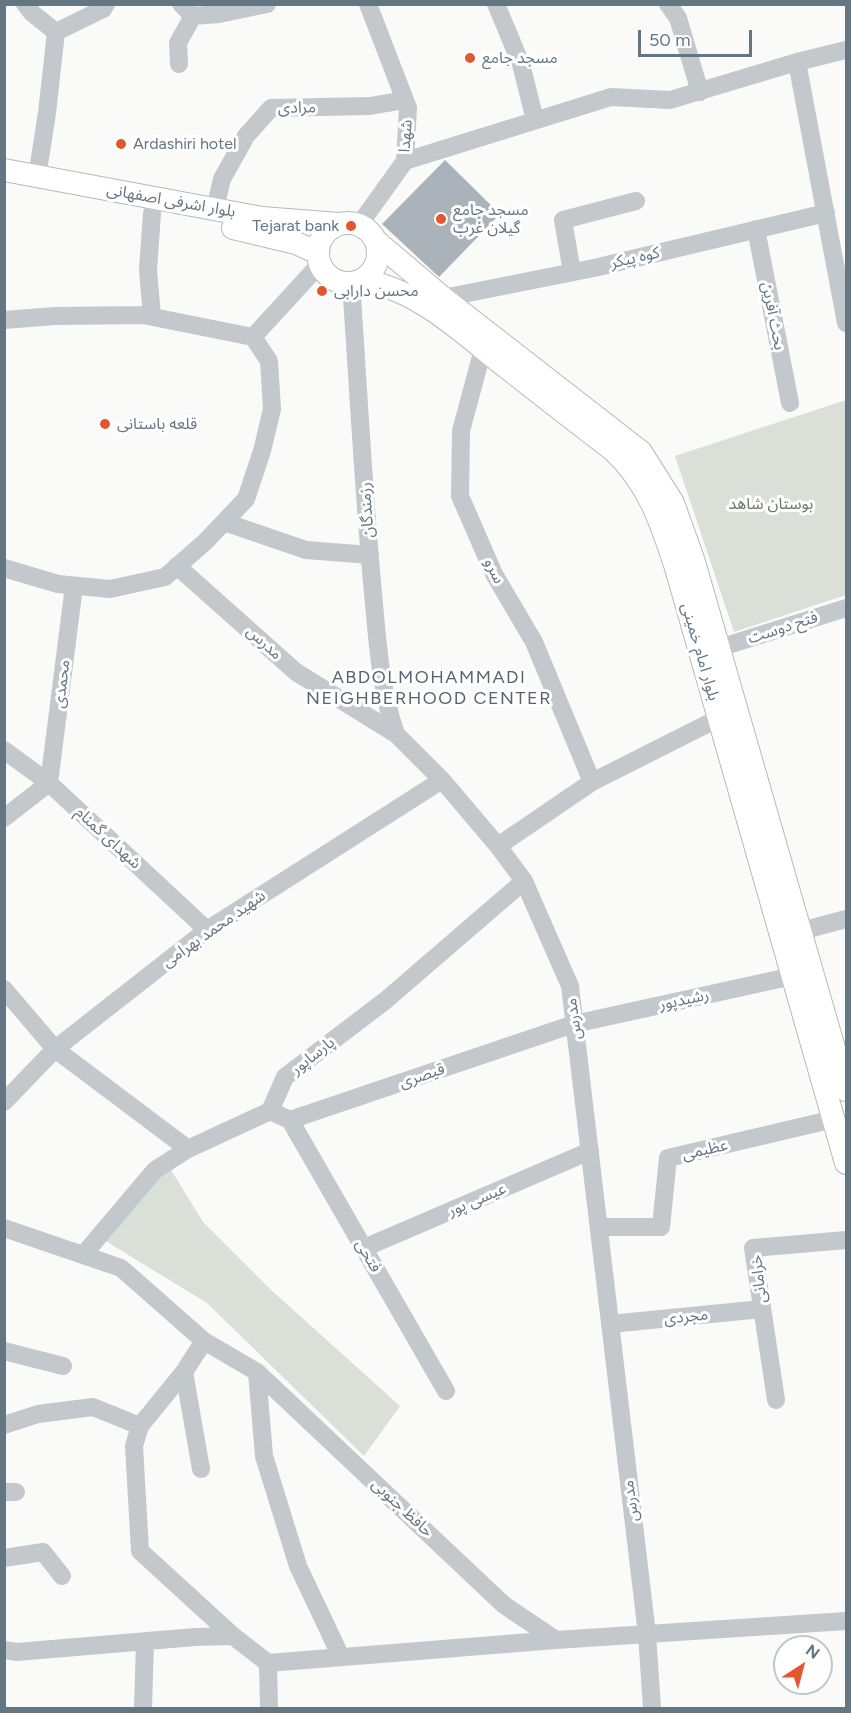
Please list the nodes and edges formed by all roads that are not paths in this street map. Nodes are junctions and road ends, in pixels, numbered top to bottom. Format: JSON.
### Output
{"nodes":[{"id":1,"x":25,"y":4,"type":"edge"},
{"id":2,"x":106,"y":4,"type":"edge"},
{"id":3,"x":267,"y":4,"type":"edge"},
{"id":4,"x":368,"y":4,"type":"edge"},
{"id":5,"x":496,"y":4,"type":"edge"},
{"id":6,"x":668,"y":4,"type":"edge"},
{"id":7,"x":187,"y":10,"type":"edge"},
{"id":8,"x":56,"y":32,"type":"junction"},
{"id":9,"x":846,"y":50,"type":"edge"},
{"id":10,"x":796,"y":62,"type":"junction"},
{"id":11,"x":179,"y":64,"type":"dead end"},
{"id":12,"x":700,"y":92,"type":"junction"},
{"id":13,"x":405,"y":100,"type":"junction"},
{"id":14,"x":535,"y":120,"type":"junction"},
{"id":15,"x":405,"y":161,"type":"junction"},
{"id":16,"x":4,"y":170,"type":"edge"},
{"id":17,"x":37,"y":177,"type":"junction"},
{"id":18,"x":4,"y":185,"type":"edge"},
{"id":19,"x":636,"y":201,"type":"dead end"},
{"id":20,"x":215,"y":209,"type":"junction"},
{"id":21,"x":152,"y":213,"type":"junction"},
{"id":22,"x":826,"y":213,"type":"junction"},
{"id":23,"x":349,"y":224,"type":"junction"},
{"id":24,"x":756,"y":229,"type":"junction"},
{"id":25,"x":377,"y":242,"type":"junction"},
{"id":26,"x":319,"y":258,"type":"junction"},
{"id":27,"x":572,"y":272,"type":"junction"},
{"id":28,"x":356,"y":281,"type":"junction"},
{"id":29,"x":443,"y":298,"type":"junction"},
{"id":30,"x":152,"y":316,"type":"junction"},
{"id":31,"x":4,"y":320,"type":"edge"},
{"id":32,"x":846,"y":323,"type":"edge"},
{"id":33,"x":253,"y":337,"type":"junction"},
{"id":34,"x":483,"y":349,"type":"junction"},
{"id":35,"x":790,"y":403,"type":"dead end"},
{"id":36,"x":224,"y":522,"type":"junction"},
{"id":37,"x":370,"y":555,"type":"junction"},
{"id":38,"x":177,"y":567,"type":"junction"},
{"id":39,"x":4,"y":568,"type":"edge"},
{"id":40,"x":74,"y":586,"type":"junction"},
{"id":41,"x":846,"y":608,"type":"edge"},
{"id":42,"x":719,"y":648,"type":"junction"},
{"id":43,"x":719,"y":718,"type":"junction"},
{"id":44,"x":396,"y":734,"type":"junction"},
{"id":45,"x":4,"y":750,"type":"edge"},
{"id":46,"x":442,"y":780,"type":"junction"},
{"id":47,"x":592,"y":782,"type":"junction"},
{"id":48,"x":49,"y":783,"type":"junction"},
{"id":49,"x":4,"y":818,"type":"edge"},
{"id":50,"x":498,"y":846,"type":"junction"},
{"id":51,"x":524,"y":881,"type":"junction"},
{"id":52,"x":846,"y":920,"type":"edge"},
{"id":53,"x":207,"y":930,"type":"junction"},
{"id":54,"x":801,"y":931,"type":"junction"},
{"id":55,"x":793,"y":976,"type":"junction"},
{"id":56,"x":6,"y":992,"type":"edge"},
{"id":57,"x":574,"y":1024,"type":"junction"},
{"id":58,"x":55,"y":1049,"type":"junction"},
{"id":59,"x":846,"y":1090,"type":"edge"},
{"id":60,"x":4,"y":1102,"type":"edge"},
{"id":61,"x":270,"y":1111,"type":"junction"},
{"id":62,"x":834,"y":1119,"type":"junction"},
{"id":63,"x":290,"y":1120,"type":"junction"},
{"id":64,"x":188,"y":1149,"type":"junction"},
{"id":65,"x":590,"y":1151,"type":"junction"},
{"id":66,"x":846,"y":1163,"type":"edge"},
{"id":67,"x":599,"y":1227,"type":"junction"},
{"id":68,"x":4,"y":1228,"type":"edge"},
{"id":69,"x":846,"y":1240,"type":"edge"},
{"id":70,"x":364,"y":1248,"type":"junction"},
{"id":71,"x":84,"y":1254,"type":"junction"},
{"id":72,"x":762,"y":1309,"type":"junction"},
{"id":73,"x":610,"y":1324,"type":"junction"},
{"id":74,"x":204,"y":1341,"type":"junction"},
{"id":75,"x":4,"y":1351,"type":"edge"},
{"id":76,"x":63,"y":1366,"type":"dead end"},
{"id":77,"x":184,"y":1372,"type":"junction"},
{"id":78,"x":258,"y":1372,"type":"junction"},
{"id":79,"x":446,"y":1391,"type":"dead end"},
{"id":80,"x":776,"y":1400,"type":"dead end"},
{"id":81,"x":4,"y":1425,"type":"edge"},
{"id":82,"x":140,"y":1426,"type":"junction"},
{"id":83,"x":201,"y":1469,"type":"dead end"},
{"id":84,"x":4,"y":1558,"type":"edge"},
{"id":85,"x":62,"y":1576,"type":"dead end"},
{"id":86,"x":846,"y":1621,"type":"edge"},
{"id":87,"x":647,"y":1634,"type":"junction"},
{"id":88,"x":233,"y":1636,"type":"junction"},
{"id":89,"x":556,"y":1640,"type":"junction"},
{"id":90,"x":145,"y":1642,"type":"junction"},
{"id":91,"x":4,"y":1650,"type":"edge"},
{"id":92,"x":341,"y":1657,"type":"junction"},
{"id":93,"x":268,"y":1663,"type":"junction"},
{"id":94,"x":143,"y":1708,"type":"edge"},
{"id":95,"x":269,"y":1708,"type":"edge"},
{"id":96,"x":652,"y":1708,"type":"edge"}],
"edges":[{"from":1,"to":8,"type":"street"},
{"from":2,"to":8,"type":"street"},
{"from":3,"to":7,"type":"street"},
{"from":4,"to":13,"type":"street","name":"شهدا"},
{"from":5,"to":14,"type":"street"},
{"from":6,"to":12,"type":"street"},
{"from":7,"to":11,"type":"street"},
{"from":8,"to":17,"type":"street"},
{"from":9,"to":10,"type":"street"},
{"from":10,"to":12,"type":"street"},
{"from":10,"to":22,"type":"street"},
{"from":12,"to":14,"type":"street"},
{"from":13,"to":15,"type":"street","name":"شهدا"},
{"from":13,"to":20,"type":"street","name":"مرادی"},
{"from":14,"to":15,"type":"street"},
{"from":15,"to":23,"type":"street","name":"شهدا"},
{"from":16,"to":17,"type":"main road","name":"بلوار اشرفی اصفهانی"},
{"from":17,"to":20,"type":"main road","name":"بلوار اشرفی اصفهانی"},
{"from":18,"to":21,"type":"main road","name":"بلوار اشرفی اصفهانی"},
{"from":19,"to":27,"type":"street"},
{"from":20,"to":23,"type":"main road","name":"بلوار اشرفی اصفهانی"},
{"from":21,"to":26,"type":"main road","name":"بلوار اشرفی اصفهانی"},
{"from":21,"to":30,"type":"street"},
{"from":22,"to":24,"type":"street","name":"کوه پیکر"},
{"from":22,"to":32,"type":"street"},
{"from":23,"to":25,"type":"main road"},
{"from":23,"to":26,"type":"main road"},
{"from":24,"to":27,"type":"street","name":"کوه پیکر"},
{"from":24,"to":35,"type":"street","name":"بحث آفرین"},
{"from":25,"to":28,"type":"main road"},
{"from":25,"to":29,"type":"main road","name":"بلوار امام خمینی"},
{"from":26,"to":28,"type":"main road"},
{"from":26,"to":33,"type":"street"},
{"from":27,"to":29,"type":"street","name":"کوه پیکر"},
{"from":28,"to":34,"type":"main road","name":"بلوار امام خمینی"},
{"from":28,"to":37,"type":"street","name":"رزمندگان"},
{"from":29,"to":42,"type":"main road","name":"بلوار امام خمینی"},
{"from":30,"to":31,"type":"street"},
{"from":30,"to":33,"type":"street"},
{"from":33,"to":36,"type":"street"},
{"from":34,"to":43,"type":"main road","name":"بلوار امام خمینی"},
{"from":34,"to":47,"type":"street","name":"سرو"},
{"from":36,"to":37,"type":"street"},
{"from":36,"to":38,"type":"street"},
{"from":37,"to":44,"type":"street","name":"رزمندگان"},
{"from":38,"to":40,"type":"street"},
{"from":38,"to":44,"type":"street","name":"مدرس"},
{"from":39,"to":40,"type":"street"},
{"from":40,"to":48,"type":"street","name":"محمدی"},
{"from":41,"to":42,"type":"street","name":"فتح دوست"},
{"from":42,"to":54,"type":"main road","name":"بلوار امام خمینی"},
{"from":43,"to":47,"type":"street"},
{"from":43,"to":55,"type":"main road","name":"بلوار امام خمینی"},
{"from":44,"to":46,"type":"street","name":"مدرس"},
{"from":45,"to":48,"type":"street","name":"شهدای گمنام"},
{"from":46,"to":50,"type":"street","name":"مدرس"},
{"from":46,"to":53,"type":"street","name":"شهید محمد بهرامی"},
{"from":47,"to":50,"type":"street"},
{"from":48,"to":49,"type":"street"},
{"from":48,"to":53,"type":"street","name":"شهدای گمنام"},
{"from":50,"to":51,"type":"street","name":"مدرس"},
{"from":51,"to":57,"type":"street","name":"مدرس"},
{"from":51,"to":61,"type":"street","name":"پارساپور"},
{"from":52,"to":54,"type":"street"},
{"from":53,"to":58,"type":"street","name":"شهید محمد بهرامی"},
{"from":54,"to":59,"type":"main road","name":"بلوار امام خمینی"},
{"from":55,"to":57,"type":"street","name":"رشیدپور"},
{"from":55,"to":62,"type":"main road","name":"بلوار امام خمینی"},
{"from":56,"to":58,"type":"street"},
{"from":57,"to":63,"type":"street","name":"قیصری"},
{"from":57,"to":65,"type":"street","name":"مدرس"},
{"from":58,"to":60,"type":"street","name":"شهید محمد بهرامی"},
{"from":58,"to":64,"type":"street"},
{"from":61,"to":63,"type":"street"},
{"from":61,"to":64,"type":"street"},
{"from":62,"to":66,"type":"main road","name":"بلوار امام خمینی"},
{"from":62,"to":67,"type":"street","name":"عظیمی"},
{"from":63,"to":70,"type":"street","name":"فتحی"},
{"from":64,"to":71,"type":"street"},
{"from":65,"to":67,"type":"street","name":"مدرس"},
{"from":65,"to":70,"type":"street","name":"عیسی پور"},
{"from":67,"to":73,"type":"street","name":"مدرس"},
{"from":68,"to":71,"type":"street","name":"حافظ جنوبی"},
{"from":69,"to":72,"type":"street","name":"خرامانی"},
{"from":70,"to":79,"type":"street","name":"فتحی"},
{"from":71,"to":74,"type":"street","name":"حافظ جنوبی"},
{"from":72,"to":73,"type":"street","name":"مجردی"},
{"from":72,"to":80,"type":"street","name":"خرامانی"},
{"from":73,"to":87,"type":"street","name":"مدرس"},
{"from":74,"to":77,"type":"street"},
{"from":74,"to":78,"type":"street","name":"حافظ جنوبی"},
{"from":75,"to":76,"type":"street"},
{"from":77,"to":82,"type":"street"},
{"from":77,"to":83,"type":"street"},
{"from":78,"to":89,"type":"street","name":"حافظ جنوبی"},
{"from":78,"to":92,"type":"street"},
{"from":81,"to":82,"type":"street"},
{"from":82,"to":88,"type":"street"},
{"from":84,"to":85,"type":"street"},
{"from":86,"to":87,"type":"street"},
{"from":87,"to":89,"type":"street"},
{"from":87,"to":96,"type":"street","name":"مدرس"},
{"from":88,"to":90,"type":"street"},
{"from":88,"to":93,"type":"street"},
{"from":89,"to":92,"type":"street"},
{"from":90,"to":91,"type":"street"},
{"from":90,"to":94,"type":"street"},
{"from":92,"to":93,"type":"street"},
{"from":93,"to":95,"type":"street"}]}
